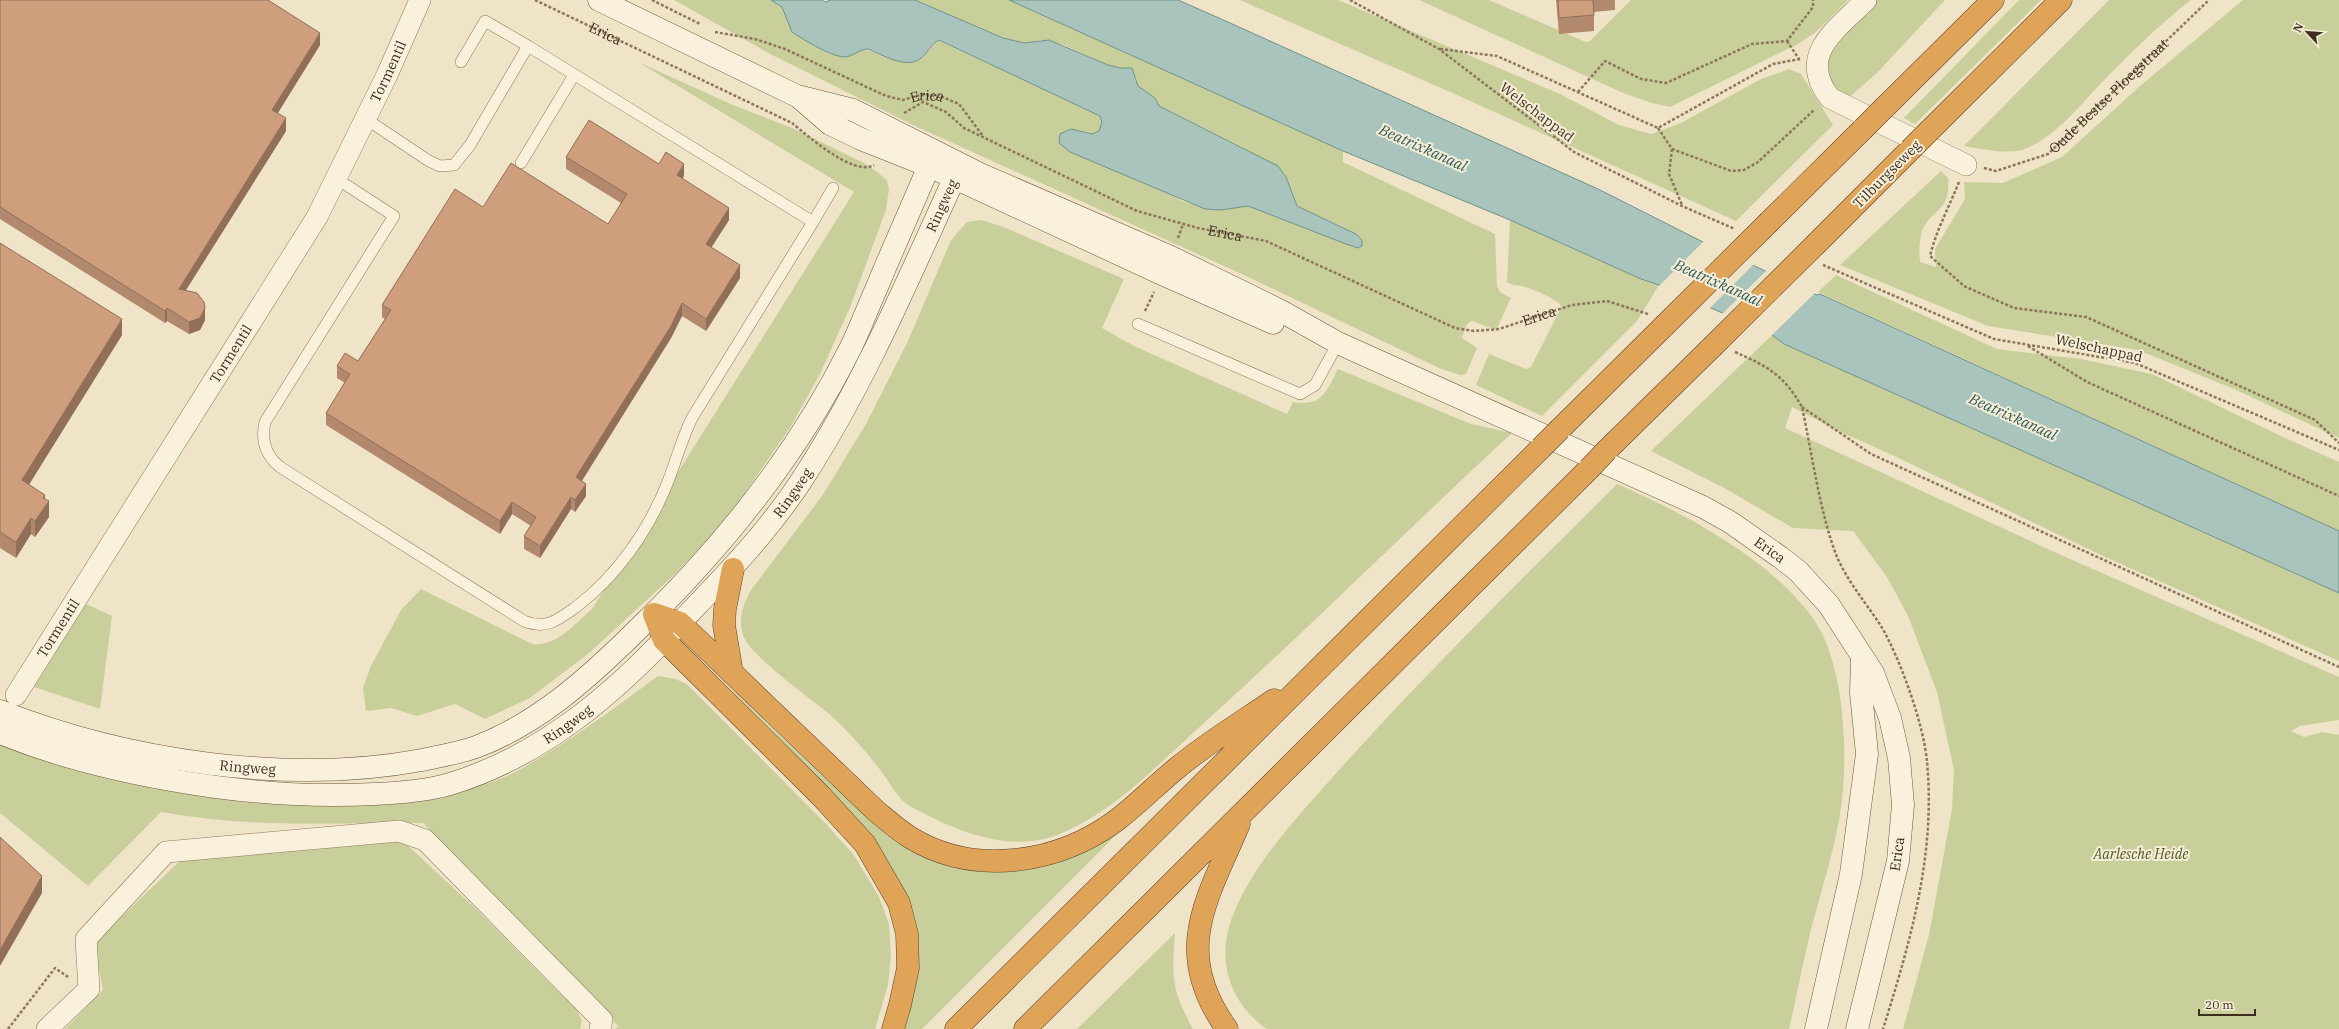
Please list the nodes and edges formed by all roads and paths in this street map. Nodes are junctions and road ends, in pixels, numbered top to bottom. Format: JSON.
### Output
{"nodes":[{"id":1,"x":420,"y":0,"type":"edge"},
{"id":2,"x":535,"y":0,"type":"edge"},
{"id":3,"x":543,"y":0,"type":"edge"},
{"id":4,"x":598,"y":0,"type":"edge"},
{"id":5,"x":652,"y":0,"type":"edge"},
{"id":6,"x":1350,"y":0,"type":"edge"},
{"id":7,"x":1813,"y":0,"type":"edge"},
{"id":8,"x":1866,"y":0,"type":"edge"},
{"id":9,"x":1993,"y":0,"type":"edge"},
{"id":10,"x":2061,"y":0,"type":"edge"},
{"id":11,"x":2209,"y":0,"type":"edge"},
{"id":12,"x":546,"y":5,"type":"junction"},
{"id":13,"x":704,"y":26,"type":"dead end"},
{"id":14,"x":710,"y":30,"type":"dead end"},
{"id":15,"x":1787,"y":41,"type":"junction"},
{"id":16,"x":528,"y":46,"type":"junction"},
{"id":17,"x":1439,"y":49,"type":"junction"},
{"id":18,"x":462,"y":62,"type":"dead end"},
{"id":19,"x":1808,"y":62,"type":"junction"},
{"id":20,"x":574,"y":75,"type":"junction"},
{"id":21,"x":1578,"y":92,"type":"junction"},
{"id":22,"x":1821,"y":98,"type":"junction"},
{"id":23,"x":366,"y":119,"type":"junction"},
{"id":24,"x":1658,"y":128,"type":"junction"},
{"id":25,"x":1672,"y":149,"type":"junction"},
{"id":26,"x":833,"y":154,"type":"dead end"},
{"id":27,"x":938,"y":162,"type":"junction"},
{"id":28,"x":521,"y":163,"type":"dead end"},
{"id":29,"x":1966,"y":165,"type":"junction"},
{"id":30,"x":337,"y":179,"type":"junction"},
{"id":31,"x":954,"y":179,"type":"junction"},
{"id":32,"x":833,"y":188,"type":"dead end"},
{"id":33,"x":1682,"y":206,"type":"junction"},
{"id":34,"x":813,"y":222,"type":"junction"},
{"id":35,"x":1722,"y":224,"type":"dead end"},
{"id":36,"x":1853,"y":278,"type":"dead end"},
{"id":37,"x":1138,"y":324,"type":"dead end"},
{"id":38,"x":1657,"y":325,"type":"junction"},
{"id":39,"x":1338,"y":342,"type":"junction"},
{"id":40,"x":2026,"y":344,"type":"junction"},
{"id":41,"x":1715,"y":351,"type":"junction"},
{"id":42,"x":2339,"y":443,"type":"edge"},
{"id":43,"x":2339,"y":450,"type":"edge"},
{"id":44,"x":2339,"y":496,"type":"edge"},
{"id":45,"x":733,"y":569,"type":"junction"},
{"id":46,"x":654,"y":614,"type":"junction"},
{"id":47,"x":680,"y":623,"type":"junction"},
{"id":48,"x":664,"y":640,"type":"junction"},
{"id":49,"x":1862,"y":658,"type":"junction"},
{"id":50,"x":1324,"y":665,"type":"junction"},
{"id":51,"x":2339,"y":667,"type":"edge"},
{"id":52,"x":732,"y":673,"type":"junction"},
{"id":53,"x":16,"y":695,"type":"dead end"},
{"id":54,"x":0,"y":711,"type":"edge"},
{"id":55,"x":0,"y":733,"type":"edge"},
{"id":56,"x":1243,"y":813,"type":"junction"},
{"id":57,"x":88,"y":973,"type":"junction"},
{"id":58,"x":8,"y":1029,"type":"edge"},
{"id":59,"x":47,"y":1029,"type":"edge"},
{"id":60,"x":600,"y":1029,"type":"edge"},
{"id":61,"x":893,"y":1029,"type":"edge"},
{"id":62,"x":956,"y":1029,"type":"edge"},
{"id":63,"x":1025,"y":1029,"type":"edge"},
{"id":64,"x":1227,"y":1029,"type":"edge"},
{"id":65,"x":1816,"y":1029,"type":"edge"},
{"id":66,"x":1857,"y":1029,"type":"edge"}],
"edges":[{"from":1,"to":23,"type":"street","name":"Tormentil"},
{"from":2,"to":12,"type":"path","name":"Erica"},
{"from":3,"to":12,"type":"path"},
{"from":4,"to":27,"type":"main road","name":"Erica"},
{"from":5,"to":13,"type":"path"},
{"from":6,"to":17,"type":"path","name":"Welschappad"},
{"from":7,"to":15,"type":"path"},
{"from":8,"to":19,"type":"street"},
{"from":9,"to":38,"type":"highway","bridge":true},
{"from":10,"to":41,"type":"highway","name":"Tilburgseweg","bridge":true},
{"from":11,"to":29,"type":"path","name":"Oude Bestse Ploegstraat"},
{"from":12,"to":26,"type":"path","name":"Erica"},
{"from":14,"to":38,"type":"path","name":"Erica"},
{"from":15,"to":19,"type":"path"},
{"from":15,"to":21,"type":"path"},
{"from":16,"to":18,"type":"lane"},
{"from":16,"to":20,"type":"lane"},
{"from":16,"to":23,"type":"lane"},
{"from":17,"to":21,"type":"path"},
{"from":17,"to":33,"type":"path","name":"Welschappad"},
{"from":19,"to":22,"type":"street"},
{"from":19,"to":24,"type":"path"},
{"from":20,"to":28,"type":"lane"},
{"from":20,"to":34,"type":"lane"},
{"from":21,"to":24,"type":"path"},
{"from":22,"to":25,"type":"path"},
{"from":22,"to":29,"type":"street"},
{"from":23,"to":30,"type":"street","name":"Tormentil"},
{"from":24,"to":25,"type":"path"},
{"from":25,"to":33,"type":"path"},
{"from":27,"to":31,"type":"main road","name":"Erica"},
{"from":27,"to":39,"type":"main road","name":"Erica"},
{"from":27,"to":46,"type":"main road","name":"Ringweg"},
{"from":29,"to":42,"type":"path"},
{"from":30,"to":34,"type":"lane"},
{"from":30,"to":53,"type":"street","name":"Tormentil"},
{"from":31,"to":39,"type":"main road","name":"Erica"},
{"from":31,"to":45,"type":"main road","name":"Ringweg"},
{"from":32,"to":34,"type":"lane"},
{"from":33,"to":35,"type":"path","name":"Welschappad"},
{"from":36,"to":40,"type":"path","name":"Welschappad"},
{"from":37,"to":39,"type":"lane"},
{"from":38,"to":50,"type":"highway","bridge":true},
{"from":39,"to":49,"type":"main road","name":"Erica"},
{"from":40,"to":43,"type":"path","name":"Welschappad"},
{"from":40,"to":44,"type":"path"},
{"from":41,"to":51,"type":"path"},
{"from":41,"to":56,"type":"highway","name":"Tilburgseweg","bridge":true},
{"from":45,"to":47,"type":"main road","name":"Ringweg"},
{"from":45,"to":52,"type":"highway"},
{"from":46,"to":47,"type":"highway"},
{"from":46,"to":48,"type":"highway"},
{"from":46,"to":54,"type":"main road","name":"Ringweg"},
{"from":47,"to":48,"type":"main road","name":"Ringweg"},
{"from":47,"to":52,"type":"highway"},
{"from":48,"to":55,"type":"main road","name":"Ringweg"},
{"from":48,"to":61,"type":"highway"},
{"from":49,"to":65,"type":"main road"},
{"from":49,"to":66,"type":"main road","name":"Erica"},
{"from":50,"to":52,"type":"highway"},
{"from":50,"to":62,"type":"highway"},
{"from":56,"to":63,"type":"highway","name":"Tilburgseweg"},
{"from":56,"to":64,"type":"highway"},
{"from":57,"to":58,"type":"path"},
{"from":57,"to":59,"type":"street"},
{"from":57,"to":60,"type":"street"}]}
